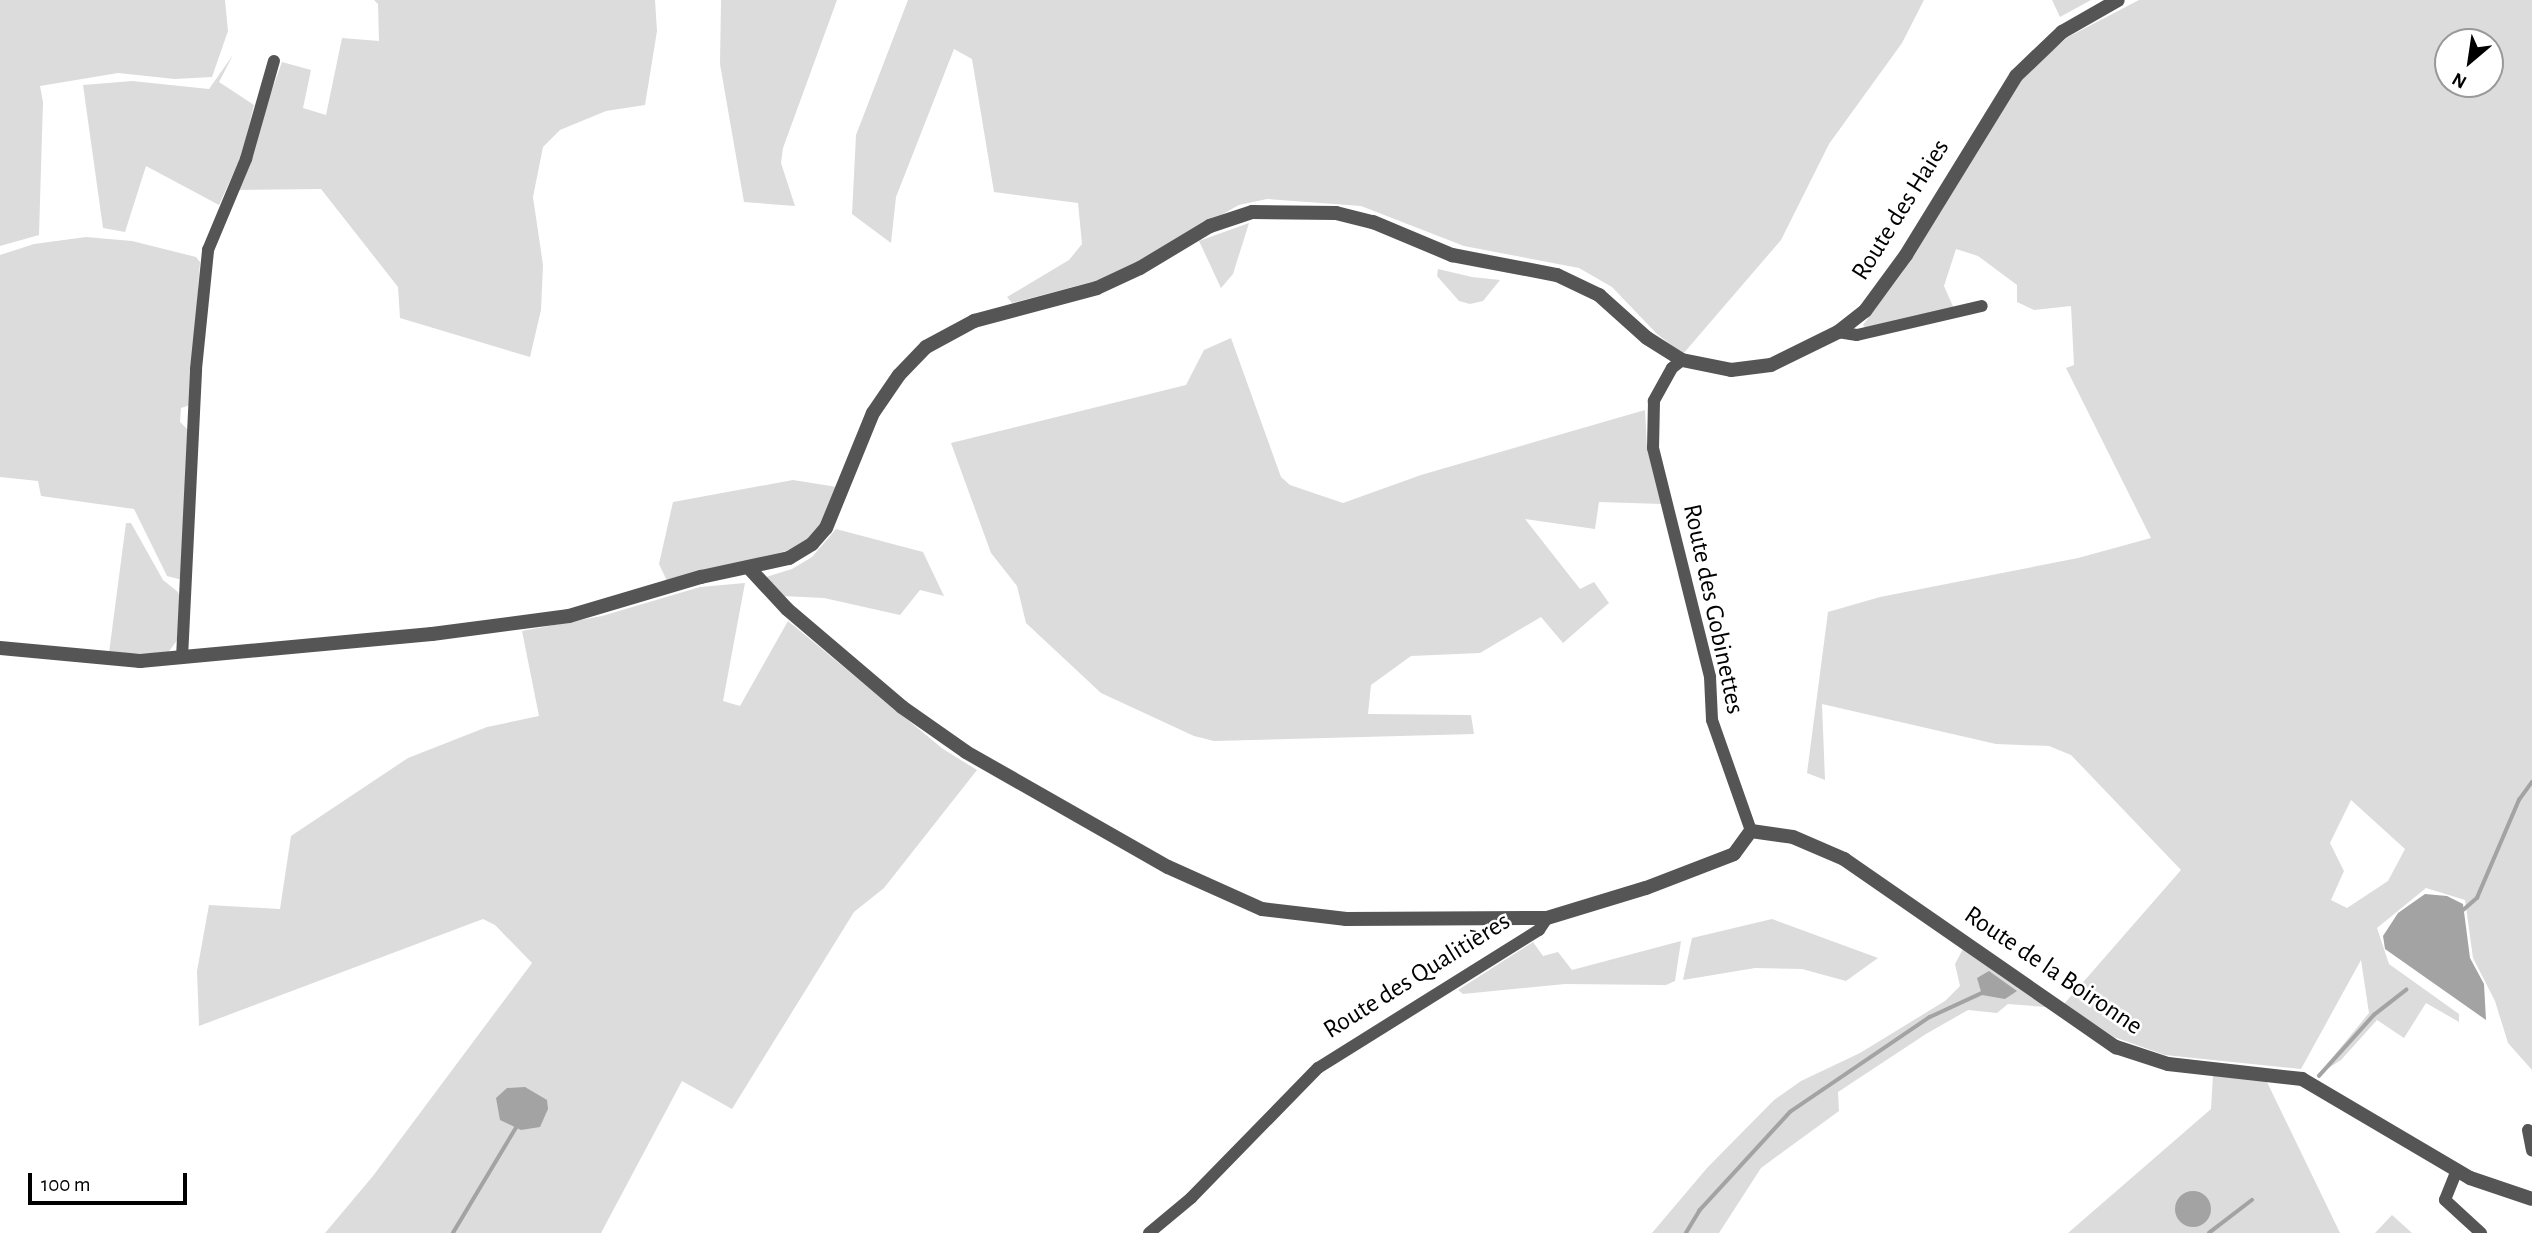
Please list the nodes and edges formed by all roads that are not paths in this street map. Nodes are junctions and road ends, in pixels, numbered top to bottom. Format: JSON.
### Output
{"nodes":[{"id":1,"x":2118,"y":0,"type":"edge"},
{"id":2,"x":274,"y":61,"type":"dead end"},
{"id":3,"x":1982,"y":306,"type":"dead end"},
{"id":4,"x":1838,"y":332,"type":"junction"},
{"id":5,"x":1682,"y":360,"type":"junction"},
{"id":6,"x":749,"y":568,"type":"junction"},
{"id":7,"x":0,"y":649,"type":"edge"},
{"id":8,"x":182,"y":658,"type":"junction"},
{"id":9,"x":1751,"y":831,"type":"junction"},
{"id":10,"x":1547,"y":918,"type":"junction"},
{"id":11,"x":2528,"y":1130,"type":"dead end"},
{"id":12,"x":2532,"y":1151,"type":"edge"},
{"id":13,"x":2457,"y":1170,"type":"junction"},
{"id":14,"x":2532,"y":1199,"type":"edge"},
{"id":15,"x":1149,"y":1233,"type":"edge"},
{"id":16,"x":2481,"y":1233,"type":"edge"}],
"edges":[{"from":1,"to":4,"type":"street","name":"Route des Haies"},
{"from":2,"to":8,"type":"street"},
{"from":3,"to":4,"type":"street"},
{"from":4,"to":5,"type":"street","name":"Route des Haies"},
{"from":5,"to":6,"type":"street"},
{"from":5,"to":9,"type":"street","name":"Route des Gobinettes"},
{"from":6,"to":8,"type":"street"},
{"from":6,"to":10,"type":"street"},
{"from":7,"to":8,"type":"street"},
{"from":9,"to":10,"type":"street","name":"Route des Qualitières"},
{"from":9,"to":13,"type":"street","name":"Route de la Boironne"},
{"from":10,"to":15,"type":"street","name":"Route des Qualitières"},
{"from":11,"to":12,"type":"street"},
{"from":13,"to":14,"type":"street","name":"Route de la Boironne"},
{"from":13,"to":16,"type":"street"}]}
